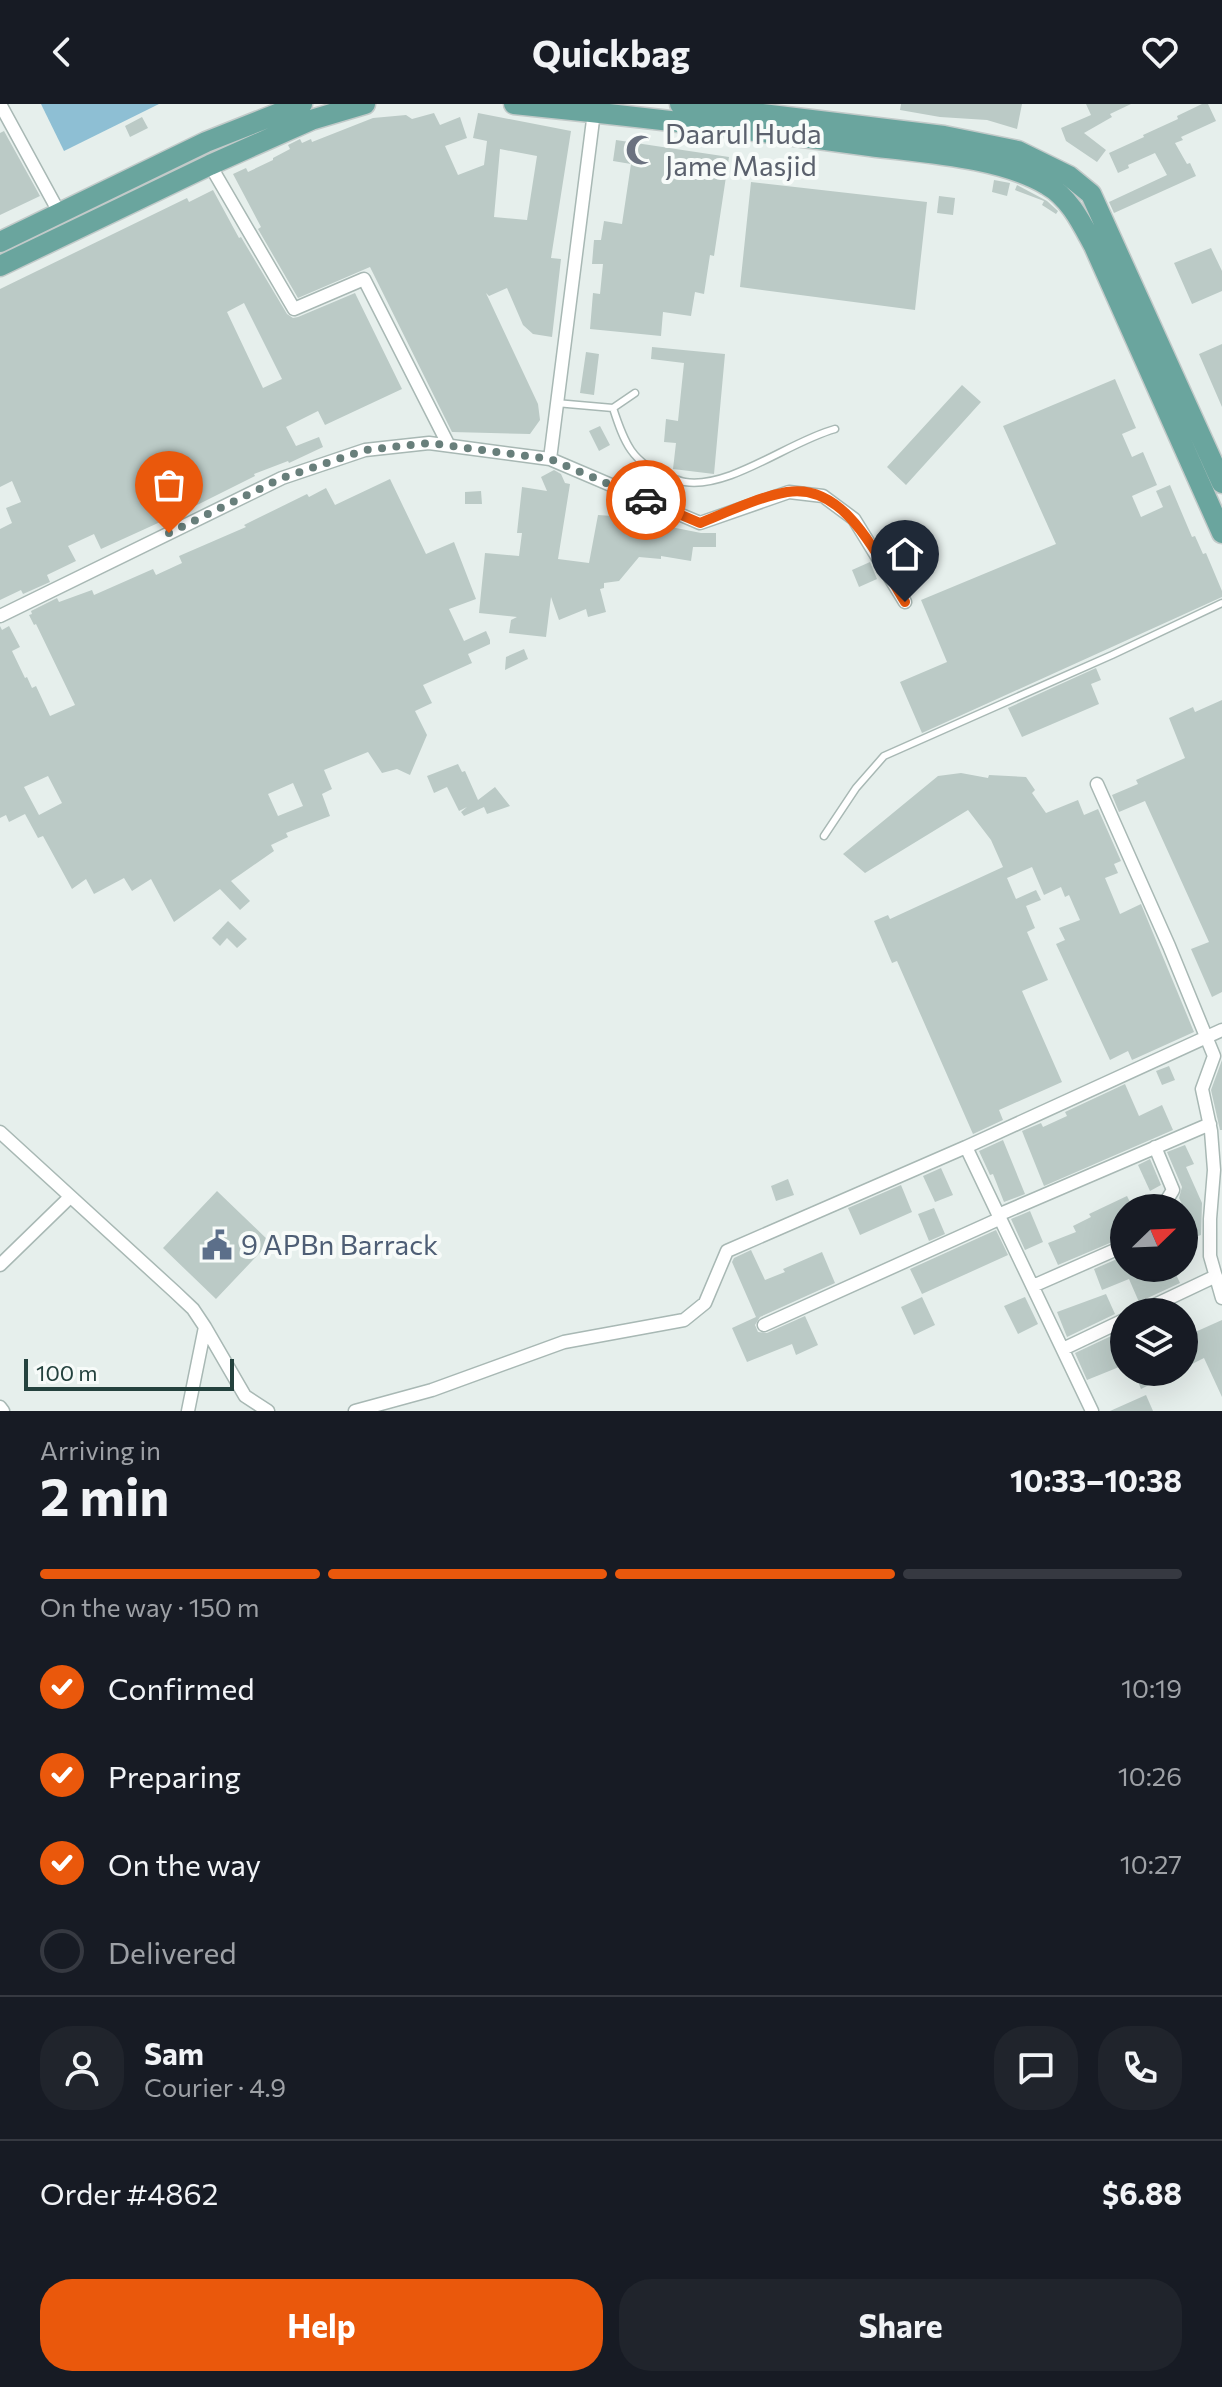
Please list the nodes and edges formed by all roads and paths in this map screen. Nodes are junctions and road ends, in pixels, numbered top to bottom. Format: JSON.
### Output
{"nodes":[{"id":1,"x":0,"y":104,"type":"edge"},
{"id":2,"x":365,"y":104,"type":"edge"},
{"id":3,"x":514,"y":104,"type":"edge"},
{"id":4,"x":686,"y":104,"type":"edge"},
{"id":5,"x":290,"y":106,"type":"edge"},
{"id":6,"x":594,"y":112,"type":"junction"},
{"id":7,"x":210,"y":165,"type":"junction"},
{"id":8,"x":60,"y":214,"type":"junction"},
{"id":9,"x":0,"y":242,"type":"edge"},
{"id":10,"x":0,"y":266,"type":"edge"},
{"id":11,"x":635,"y":393,"type":"dead end"},
{"id":12,"x":556,"y":403,"type":"junction"},
{"id":13,"x":613,"y":408,"type":"junction"},
{"id":14,"x":835,"y":429,"type":"dead end"},
{"id":15,"x":448,"y":444,"type":"junction"},
{"id":16,"x":550,"y":459,"type":"junction"},
{"id":17,"x":1222,"y":483,"type":"edge"},
{"id":18,"x":1222,"y":533,"type":"edge"},
{"id":19,"x":905,"y":602,"type":"dead end"},
{"id":20,"x":1222,"y":603,"type":"edge"},
{"id":21,"x":0,"y":616,"type":"edge"},
{"id":22,"x":1097,"y":784,"type":"dead end"},
{"id":23,"x":824,"y":836,"type":"dead end"},
{"id":24,"x":1222,"y":1030,"type":"edge"},
{"id":25,"x":1208,"y":1037,"type":"junction"},
{"id":26,"x":1210,"y":1124,"type":"junction"},
{"id":27,"x":0,"y":1132,"type":"edge"},
{"id":28,"x":966,"y":1147,"type":"junction"},
{"id":29,"x":1155,"y":1147,"type":"junction"},
{"id":30,"x":1171,"y":1194,"type":"edge"},
{"id":31,"x":70,"y":1197,"type":"junction"},
{"id":32,"x":998,"y":1217,"type":"junction"},
{"id":33,"x":1110,"y":1252,"type":"edge"},
{"id":34,"x":0,"y":1265,"type":"edge"},
{"id":35,"x":1216,"y":1276,"type":"junction"},
{"id":36,"x":1033,"y":1286,"type":"junction"},
{"id":37,"x":1170,"y":1298,"type":"edge"},
{"id":38,"x":1222,"y":1298,"type":"edge"},
{"id":39,"x":764,"y":1325,"type":"dead end"},
{"id":40,"x":205,"y":1327,"type":"junction"},
{"id":41,"x":1110,"y":1327,"type":"edge"},
{"id":42,"x":1063,"y":1349,"type":"junction"},
{"id":43,"x":188,"y":1411,"type":"edge"},
{"id":44,"x":268,"y":1411,"type":"edge"},
{"id":45,"x":355,"y":1411,"type":"edge"},
{"id":46,"x":1092,"y":1411,"type":"edge"}],
"edges":[{"from":1,"to":8,"type":"street"},
{"from":2,"to":7,"type":"main road"},
{"from":3,"to":6,"type":"main road"},
{"from":4,"to":17,"type":"main road"},
{"from":5,"to":8,"type":"main road"},
{"from":6,"to":12,"type":"street"},
{"from":6,"to":18,"type":"main road"},
{"from":7,"to":10,"type":"main road"},
{"from":7,"to":15,"type":"street"},
{"from":8,"to":9,"type":"main road"},
{"from":11,"to":13,"type":"lane"},
{"from":12,"to":13,"type":"lane"},
{"from":12,"to":16,"type":"street"},
{"from":13,"to":14,"type":"lane"},
{"from":15,"to":16,"type":"street"},
{"from":15,"to":21,"type":"street"},
{"from":16,"to":19,"type":"street"},
{"from":20,"to":23,"type":"lane"},
{"from":22,"to":25,"type":"street"},
{"from":24,"to":25,"type":"street"},
{"from":25,"to":26,"type":"street"},
{"from":25,"to":28,"type":"street"},
{"from":26,"to":29,"type":"street"},
{"from":26,"to":35,"type":"street"},
{"from":27,"to":31,"type":"street"},
{"from":28,"to":32,"type":"street"},
{"from":28,"to":45,"type":"street"},
{"from":29,"to":30,"type":"street"},
{"from":29,"to":32,"type":"street"},
{"from":31,"to":34,"type":"street"},
{"from":31,"to":40,"type":"street"},
{"from":32,"to":36,"type":"street"},
{"from":32,"to":39,"type":"street"},
{"from":33,"to":36,"type":"street"},
{"from":35,"to":37,"type":"street"},
{"from":35,"to":38,"type":"street"},
{"from":36,"to":42,"type":"street"},
{"from":40,"to":43,"type":"street"},
{"from":40,"to":44,"type":"street"},
{"from":41,"to":42,"type":"street"},
{"from":42,"to":46,"type":"street"}]}
